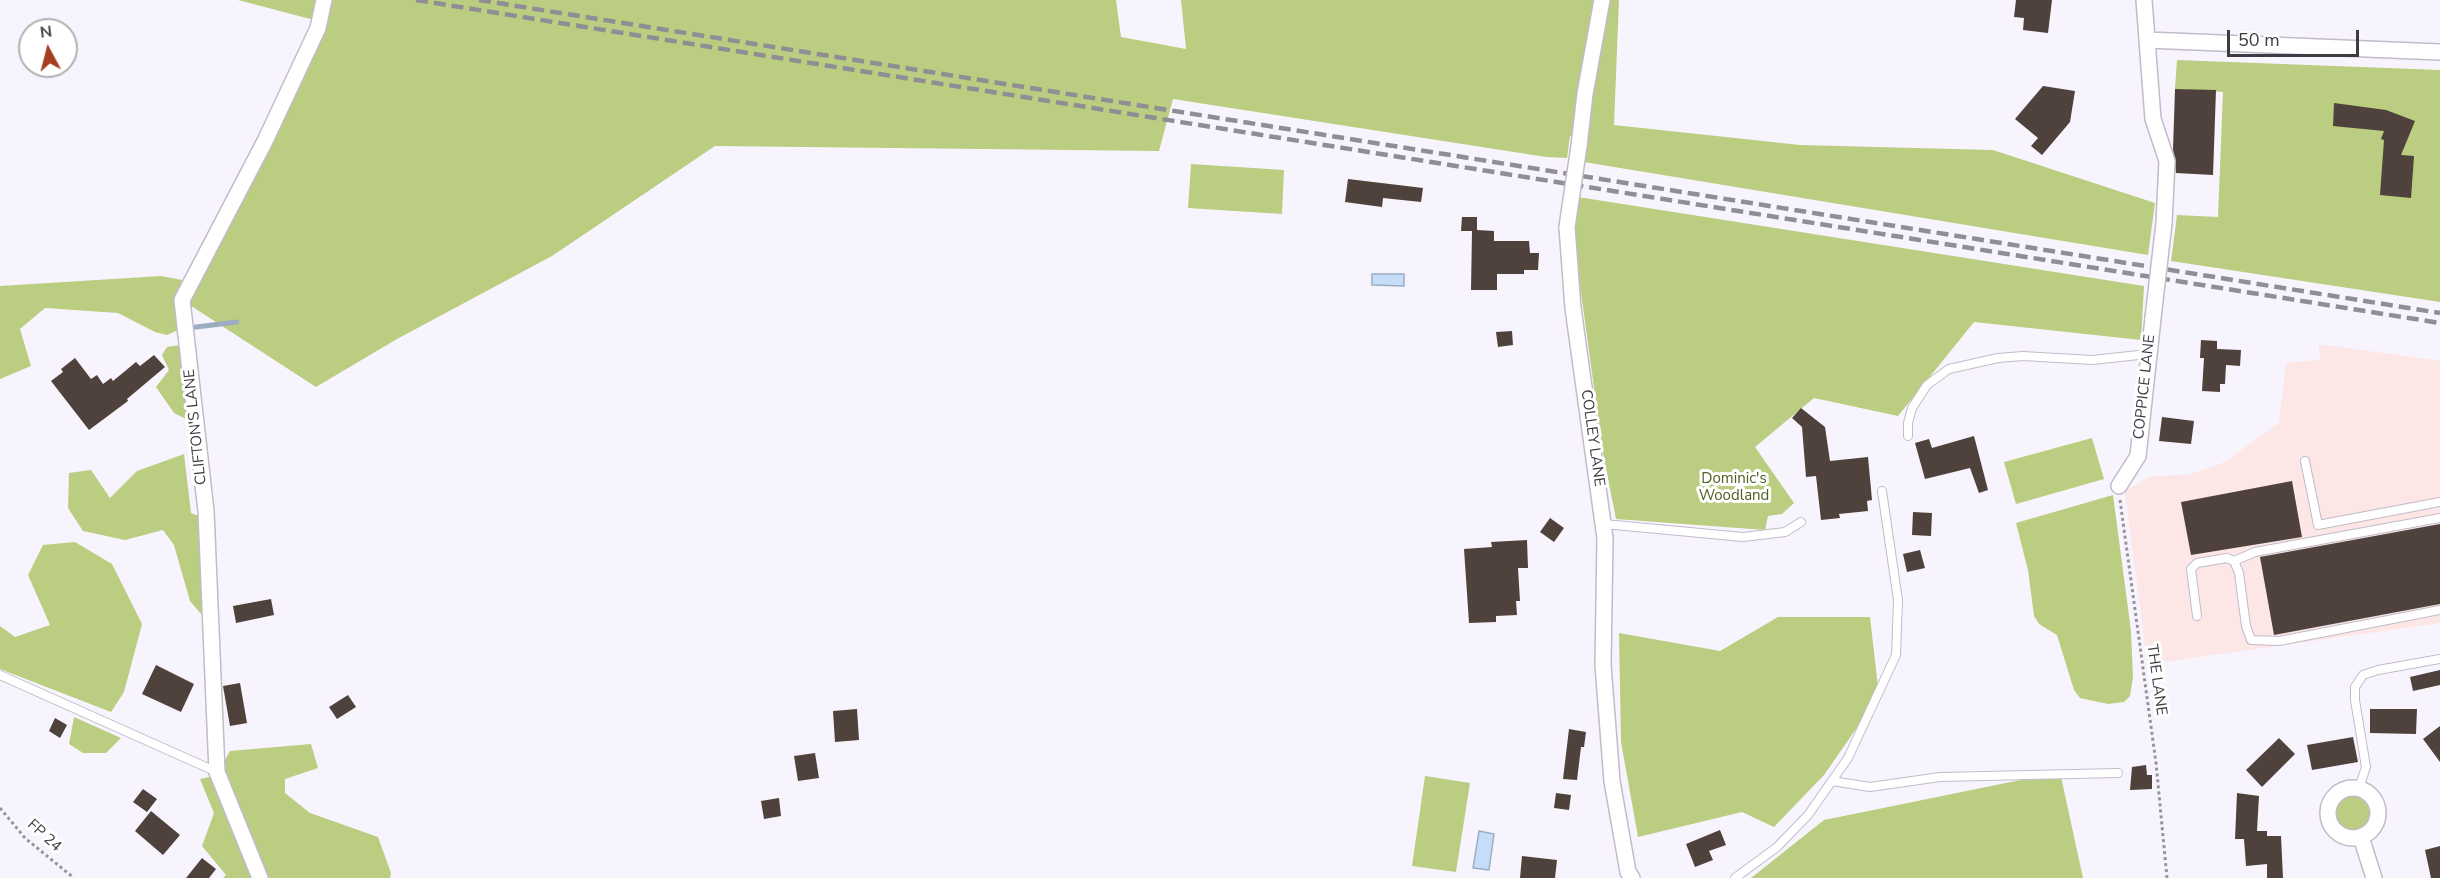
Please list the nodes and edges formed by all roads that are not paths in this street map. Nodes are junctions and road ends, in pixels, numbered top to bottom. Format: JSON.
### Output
{"nodes":[{"id":1,"x":324,"y":0,"type":"edge"},
{"id":2,"x":1602,"y":0,"type":"edge"},
{"id":3,"x":2144,"y":0,"type":"edge"},
{"id":4,"x":2147,"y":40,"type":"junction"},
{"id":5,"x":2440,"y":52,"type":"edge"},
{"id":6,"x":2148,"y":354,"type":"junction"},
{"id":7,"x":1908,"y":436,"type":"dead end"},
{"id":8,"x":2305,"y":461,"type":"dead end"},
{"id":9,"x":2119,"y":486,"type":"road end"},
{"id":10,"x":1882,"y":491,"type":"dead end"},
{"id":11,"x":2440,"y":502,"type":"edge"},
{"id":12,"x":2440,"y":518,"type":"edge"},
{"id":13,"x":1801,"y":522,"type":"dead end"},
{"id":14,"x":1604,"y":524,"type":"junction"},
{"id":15,"x":2234,"y":561,"type":"junction"},
{"id":16,"x":2440,"y":610,"type":"edge"},
{"id":17,"x":2197,"y":616,"type":"dead end"},
{"id":18,"x":2440,"y":659,"type":"edge"},
{"id":19,"x":0,"y":675,"type":"edge"},
{"id":20,"x":217,"y":772,"type":"junction"},
{"id":21,"x":2118,"y":773,"type":"dead end"},
{"id":22,"x":1832,"y":781,"type":"junction"},
{"id":23,"x":2359,"y":788,"type":"junction"},
{"id":24,"x":2361,"y":837,"type":"junction"},
{"id":25,"x":260,"y":878,"type":"edge"},
{"id":26,"x":1632,"y":878,"type":"edge"},
{"id":27,"x":1735,"y":878,"type":"edge"},
{"id":28,"x":2374,"y":878,"type":"edge"}],
"edges":[{"from":1,"to":20,"type":"street","name":"CLIFTON'S LANE"},
{"from":2,"to":14,"type":"street","name":"COLLEY LANE","bridge":true},
{"from":3,"to":4,"type":"street"},
{"from":4,"to":5,"type":"street"},
{"from":4,"to":6,"type":"street","name":"COPPICE LANE","bridge":true},
{"from":6,"to":7,"type":"lane"},
{"from":6,"to":9,"type":"street","name":"COPPICE LANE"},
{"from":8,"to":11,"type":"lane"},
{"from":10,"to":22,"type":"lane"},
{"from":12,"to":15,"type":"lane"},
{"from":13,"to":14,"type":"lane"},
{"from":14,"to":26,"type":"street","name":"COLLEY LANE"},
{"from":15,"to":16,"type":"lane"},
{"from":15,"to":17,"type":"lane"},
{"from":18,"to":23,"type":"lane"},
{"from":19,"to":20,"type":"lane"},
{"from":20,"to":25,"type":"street","name":"CLIFTON'S LANE"},
{"from":21,"to":22,"type":"lane"},
{"from":22,"to":27,"type":"lane"},
{"from":23,"to":24,"type":"street"},
{"from":23,"to":24,"type":"street"},
{"from":24,"to":28,"type":"street"}]}
